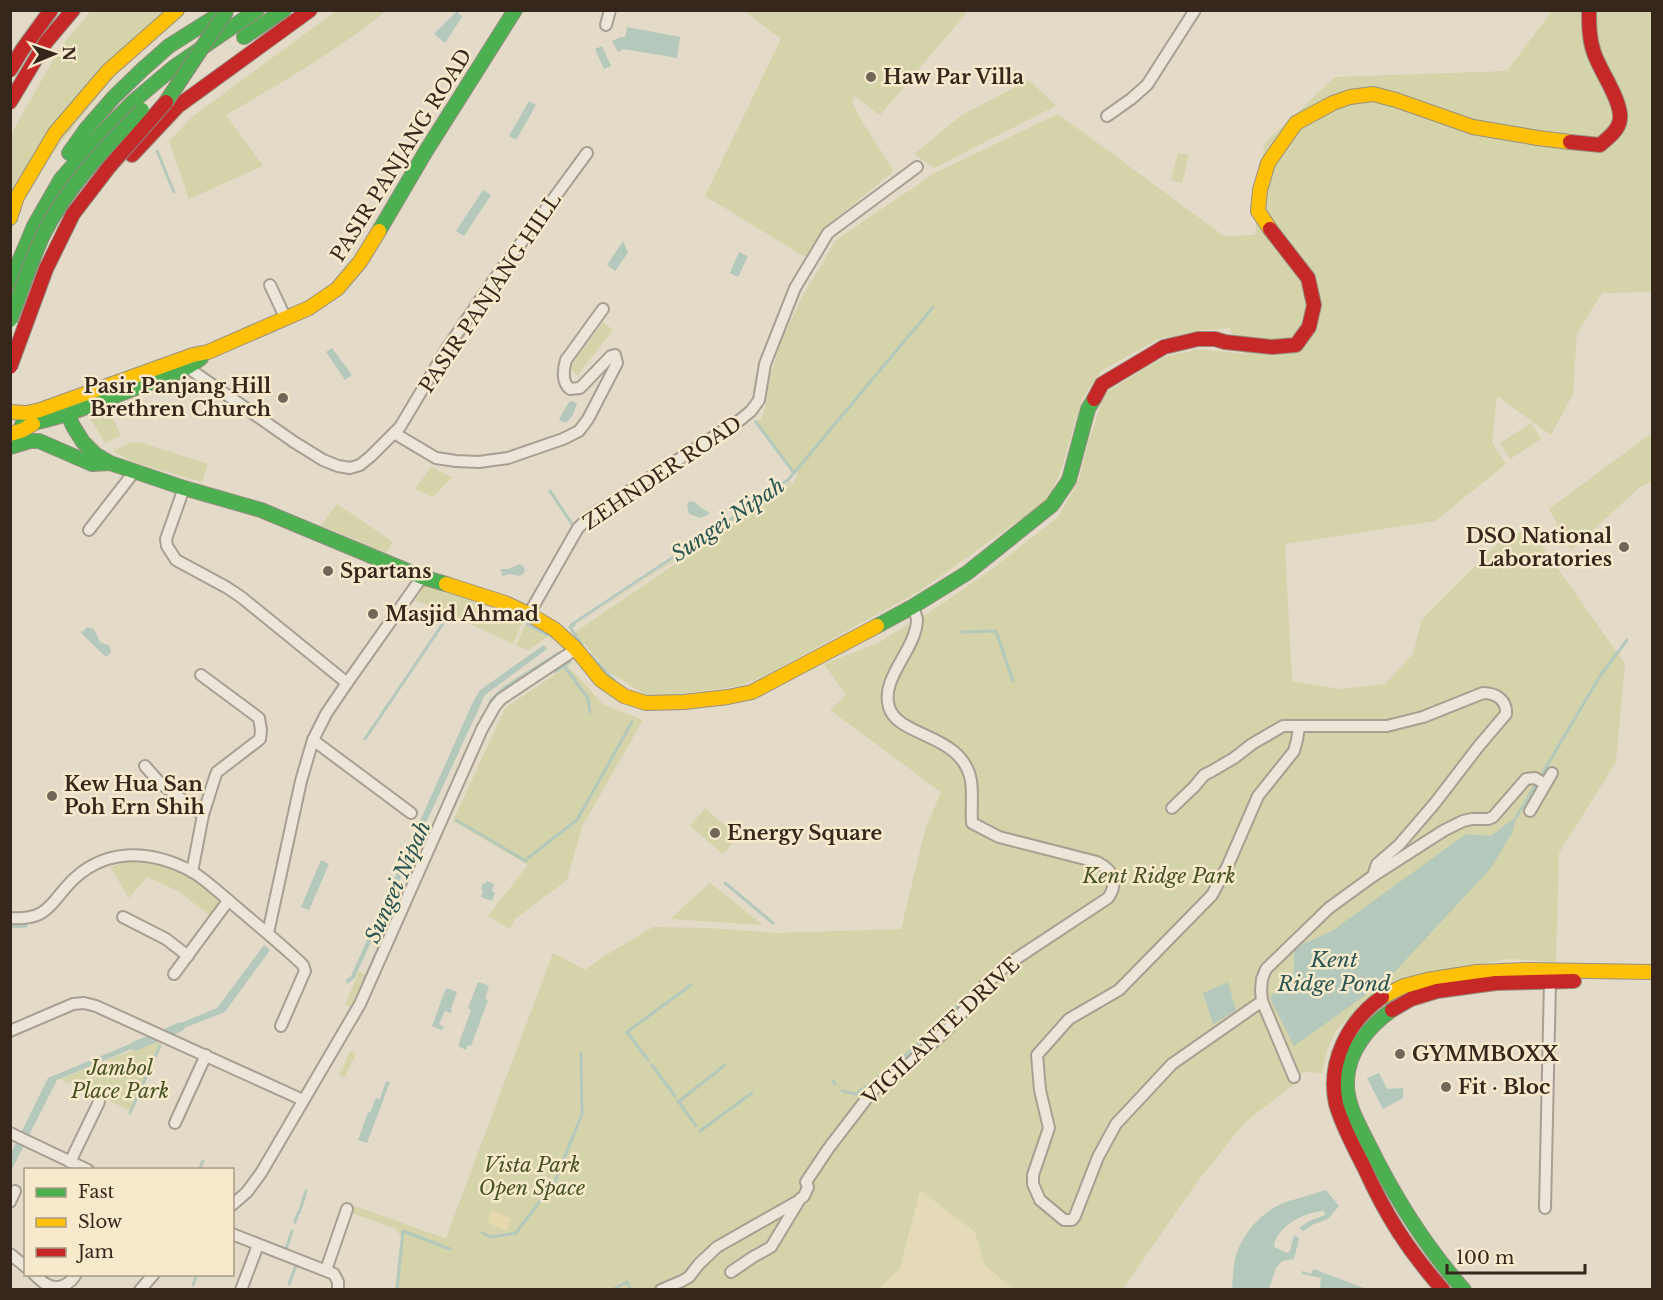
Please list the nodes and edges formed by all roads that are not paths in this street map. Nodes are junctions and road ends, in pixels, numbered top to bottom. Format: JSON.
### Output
{"nodes":[{"id":1,"x":51,"y":10,"type":"edge"},
{"id":2,"x":73,"y":10,"type":"edge"},
{"id":3,"x":177,"y":10,"type":"edge"},
{"id":4,"x":227,"y":10,"type":"edge"},
{"id":5,"x":257,"y":10,"type":"edge"},
{"id":6,"x":284,"y":10,"type":"edge"},
{"id":7,"x":310,"y":10,"type":"edge"},
{"id":8,"x":515,"y":10,"type":"edge"},
{"id":9,"x":610,"y":10,"type":"edge"},
{"id":10,"x":1195,"y":10,"type":"edge"},
{"id":11,"x":1589,"y":10,"type":"edge"},
{"id":12,"x":606,"y":26,"type":"dead end"},
{"id":13,"x":235,"y":43,"type":"dead end"},
{"id":14,"x":208,"y":61,"type":"dead end"},
{"id":15,"x":10,"y":70,"type":"edge"},
{"id":16,"x":10,"y":102,"type":"edge"},
{"id":17,"x":1107,"y":116,"type":"dead end"},
{"id":18,"x":587,"y":153,"type":"dead end"},
{"id":19,"x":917,"y":167,"type":"dead end"},
{"id":20,"x":10,"y":218,"type":"edge"},
{"id":21,"x":10,"y":248,"type":"edge"},
{"id":22,"x":10,"y":283,"type":"edge"},
{"id":23,"x":270,"y":285,"type":"dead end"},
{"id":24,"x":603,"y":309,"type":"dead end"},
{"id":25,"x":286,"y":319,"type":"junction"},
{"id":26,"x":10,"y":320,"type":"edge"},
{"id":27,"x":183,"y":364,"type":"junction"},
{"id":28,"x":10,"y":367,"type":"edge"},
{"id":29,"x":10,"y":380,"type":"edge"},
{"id":30,"x":65,"y":408,"type":"junction"},
{"id":31,"x":10,"y":412,"type":"edge"},
{"id":32,"x":33,"y":424,"type":"junction"},
{"id":33,"x":10,"y":426,"type":"edge"},
{"id":34,"x":394,"y":433,"type":"junction"},
{"id":35,"x":10,"y":435,"type":"edge"},
{"id":36,"x":78,"y":435,"type":"junction"},
{"id":37,"x":10,"y":447,"type":"edge"},
{"id":38,"x":67,"y":453,"type":"junction"},
{"id":39,"x":110,"y":463,"type":"junction"},
{"id":40,"x":134,"y":472,"type":"junction"},
{"id":41,"x":184,"y":488,"type":"junction"},
{"id":42,"x":89,"y":530,"type":"dead end"},
{"id":43,"x":421,"y":579,"type":"junction"},
{"id":44,"x":912,"y":607,"type":"junction"},
{"id":45,"x":529,"y":614,"type":"junction"},
{"id":46,"x":574,"y":648,"type":"junction"},
{"id":47,"x":201,"y":675,"type":"dead end"},
{"id":48,"x":347,"y":683,"type":"junction"},
{"id":49,"x":1299,"y":727,"type":"junction"},
{"id":50,"x":313,"y":740,"type":"junction"},
{"id":51,"x":145,"y":766,"type":"dead end"},
{"id":52,"x":1552,"y":773,"type":"dead end"},
{"id":53,"x":1541,"y":781,"type":"junction"},
{"id":54,"x":1172,"y":808,"type":"dead end"},
{"id":55,"x":1530,"y":811,"type":"dead end"},
{"id":56,"x":411,"y":813,"type":"dead end"},
{"id":57,"x":203,"y":815,"type":"junction"},
{"id":58,"x":192,"y":872,"type":"junction"},
{"id":59,"x":1373,"y":876,"type":"junction"},
{"id":60,"x":228,"y":901,"type":"junction"},
{"id":61,"x":123,"y":917,"type":"dead end"},
{"id":62,"x":10,"y":918,"type":"edge"},
{"id":63,"x":268,"y":933,"type":"junction"},
{"id":64,"x":188,"y":956,"type":"junction"},
{"id":65,"x":1653,"y":972,"type":"edge"},
{"id":66,"x":174,"y":974,"type":"dead end"},
{"id":67,"x":1550,"y":981,"type":"junction"},
{"id":68,"x":1653,"y":981,"type":"edge"},
{"id":69,"x":1258,"y":1004,"type":"dead end"},
{"id":70,"x":282,"y":1026,"type":"dead end"},
{"id":71,"x":10,"y":1031,"type":"edge"},
{"id":72,"x":206,"y":1055,"type":"junction"},
{"id":73,"x":1294,"y":1077,"type":"dead end"},
{"id":74,"x":303,"y":1100,"type":"junction"},
{"id":75,"x":99,"y":1102,"type":"dead end"},
{"id":76,"x":175,"y":1123,"type":"dead end"},
{"id":77,"x":15,"y":1135,"type":"edge"},
{"id":78,"x":70,"y":1162,"type":"junction"},
{"id":79,"x":84,"y":1168,"type":"edge"},
{"id":80,"x":15,"y":1191,"type":"dead end"},
{"id":81,"x":800,"y":1199,"type":"junction"},
{"id":82,"x":10,"y":1202,"type":"edge"},
{"id":83,"x":234,"y":1203,"type":"edge"},
{"id":84,"x":1545,"y":1208,"type":"dead end"},
{"id":85,"x":347,"y":1209,"type":"dead end"},
{"id":86,"x":234,"y":1235,"type":"edge"},
{"id":87,"x":258,"y":1245,"type":"junction"},
{"id":88,"x":10,"y":1254,"type":"edge"},
{"id":89,"x":24,"y":1265,"type":"edge"},
{"id":90,"x":326,"y":1270,"type":"junction"},
{"id":91,"x":731,"y":1272,"type":"dead end"},
{"id":92,"x":35,"y":1276,"type":"edge"},
{"id":93,"x":75,"y":1276,"type":"edge"},
{"id":94,"x":153,"y":1276,"type":"edge"},
{"id":95,"x":140,"y":1290,"type":"edge"},
{"id":96,"x":241,"y":1290,"type":"edge"},
{"id":97,"x":338,"y":1290,"type":"edge"},
{"id":98,"x":661,"y":1290,"type":"edge"},
{"id":99,"x":1443,"y":1290,"type":"edge"},
{"id":100,"x":1464,"y":1290,"type":"edge"}],
"edges":[{"from":1,"to":15,"type":"main road"},
{"from":2,"to":16,"type":"main road"},
{"from":3,"to":20,"type":"main road"},
{"from":4,"to":21,"type":"main road"},
{"from":4,"to":28,"type":"main road","bridge":true},
{"from":5,"to":22,"type":"main road","bridge":true},
{"from":6,"to":13,"type":"main road"},
{"from":7,"to":29,"type":"main road"},
{"from":8,"to":25,"type":"main road","name":"PASIR PANJANG ROAD"},
{"from":9,"to":12,"type":"street"},
{"from":10,"to":17,"type":"street"},
{"from":11,"to":44,"type":"main road"},
{"from":14,"to":26,"type":"main road","bridge":true},
{"from":18,"to":34,"type":"street","name":"PASIR PANJANG HILL"},
{"from":19,"to":45,"type":"street","name":"ZEHNDER ROAD"},
{"from":23,"to":25,"type":"street"},
{"from":24,"to":34,"type":"street"},
{"from":25,"to":27,"type":"main road","name":"PASIR PANJANG ROAD"},
{"from":27,"to":30,"type":"main road","name":"PASIR PANJANG ROAD"},
{"from":27,"to":34,"type":"street","name":"PASIR PANJANG HILL"},
{"from":30,"to":31,"type":"main road","name":"PASIR PANJANG ROAD"},
{"from":30,"to":32,"type":"main road","name":"PASIR PANJANG ROAD"},
{"from":30,"to":36,"type":"main road"},
{"from":32,"to":33,"type":"main road","name":"PASIR PANJANG ROAD"},
{"from":32,"to":35,"type":"main road"},
{"from":36,"to":38,"type":"main road"},
{"from":36,"to":39,"type":"main road"},
{"from":37,"to":38,"type":"main road"},
{"from":38,"to":39,"type":"main road"},
{"from":39,"to":40,"type":"main road"},
{"from":40,"to":41,"type":"main road"},
{"from":40,"to":42,"type":"street"},
{"from":41,"to":43,"type":"main road"},
{"from":41,"to":48,"type":"street"},
{"from":43,"to":45,"type":"main road"},
{"from":43,"to":48,"type":"street"},
{"from":44,"to":46,"type":"main road"},
{"from":44,"to":81,"type":"street","name":"VIGILANTE DRIVE"},
{"from":45,"to":46,"type":"main road"},
{"from":46,"to":74,"type":"street"},
{"from":47,"to":57,"type":"street"},
{"from":48,"to":50,"type":"street"},
{"from":49,"to":54,"type":"street"},
{"from":49,"to":59,"type":"street"},
{"from":49,"to":69,"type":"street"},
{"from":50,"to":56,"type":"street"},
{"from":50,"to":63,"type":"street"},
{"from":51,"to":57,"type":"street"},
{"from":52,"to":53,"type":"street"},
{"from":53,"to":55,"type":"street"},
{"from":53,"to":59,"type":"street"},
{"from":57,"to":58,"type":"street"},
{"from":58,"to":60,"type":"street"},
{"from":58,"to":62,"type":"street"},
{"from":59,"to":73,"type":"street"},
{"from":60,"to":63,"type":"street"},
{"from":60,"to":64,"type":"street"},
{"from":61,"to":64,"type":"street"},
{"from":63,"to":70,"type":"street"},
{"from":64,"to":66,"type":"street"},
{"from":65,"to":99,"type":"main road"},
{"from":67,"to":68,"type":"main road"},
{"from":67,"to":84,"type":"street"},
{"from":67,"to":100,"type":"main road"},
{"from":71,"to":72,"type":"street"},
{"from":72,"to":74,"type":"street"},
{"from":72,"to":76,"type":"street"},
{"from":74,"to":83,"type":"street"},
{"from":75,"to":78,"type":"street"},
{"from":77,"to":78,"type":"street"},
{"from":78,"to":79,"type":"street"},
{"from":80,"to":82,"type":"street"},
{"from":81,"to":91,"type":"street"},
{"from":81,"to":98,"type":"street"},
{"from":85,"to":90,"type":"street"},
{"from":86,"to":87,"type":"street"},
{"from":87,"to":90,"type":"street"},
{"from":87,"to":96,"type":"street"},
{"from":88,"to":89,"type":"street"},
{"from":90,"to":97,"type":"street"},
{"from":92,"to":93,"type":"street"},
{"from":94,"to":95,"type":"street"}]}
